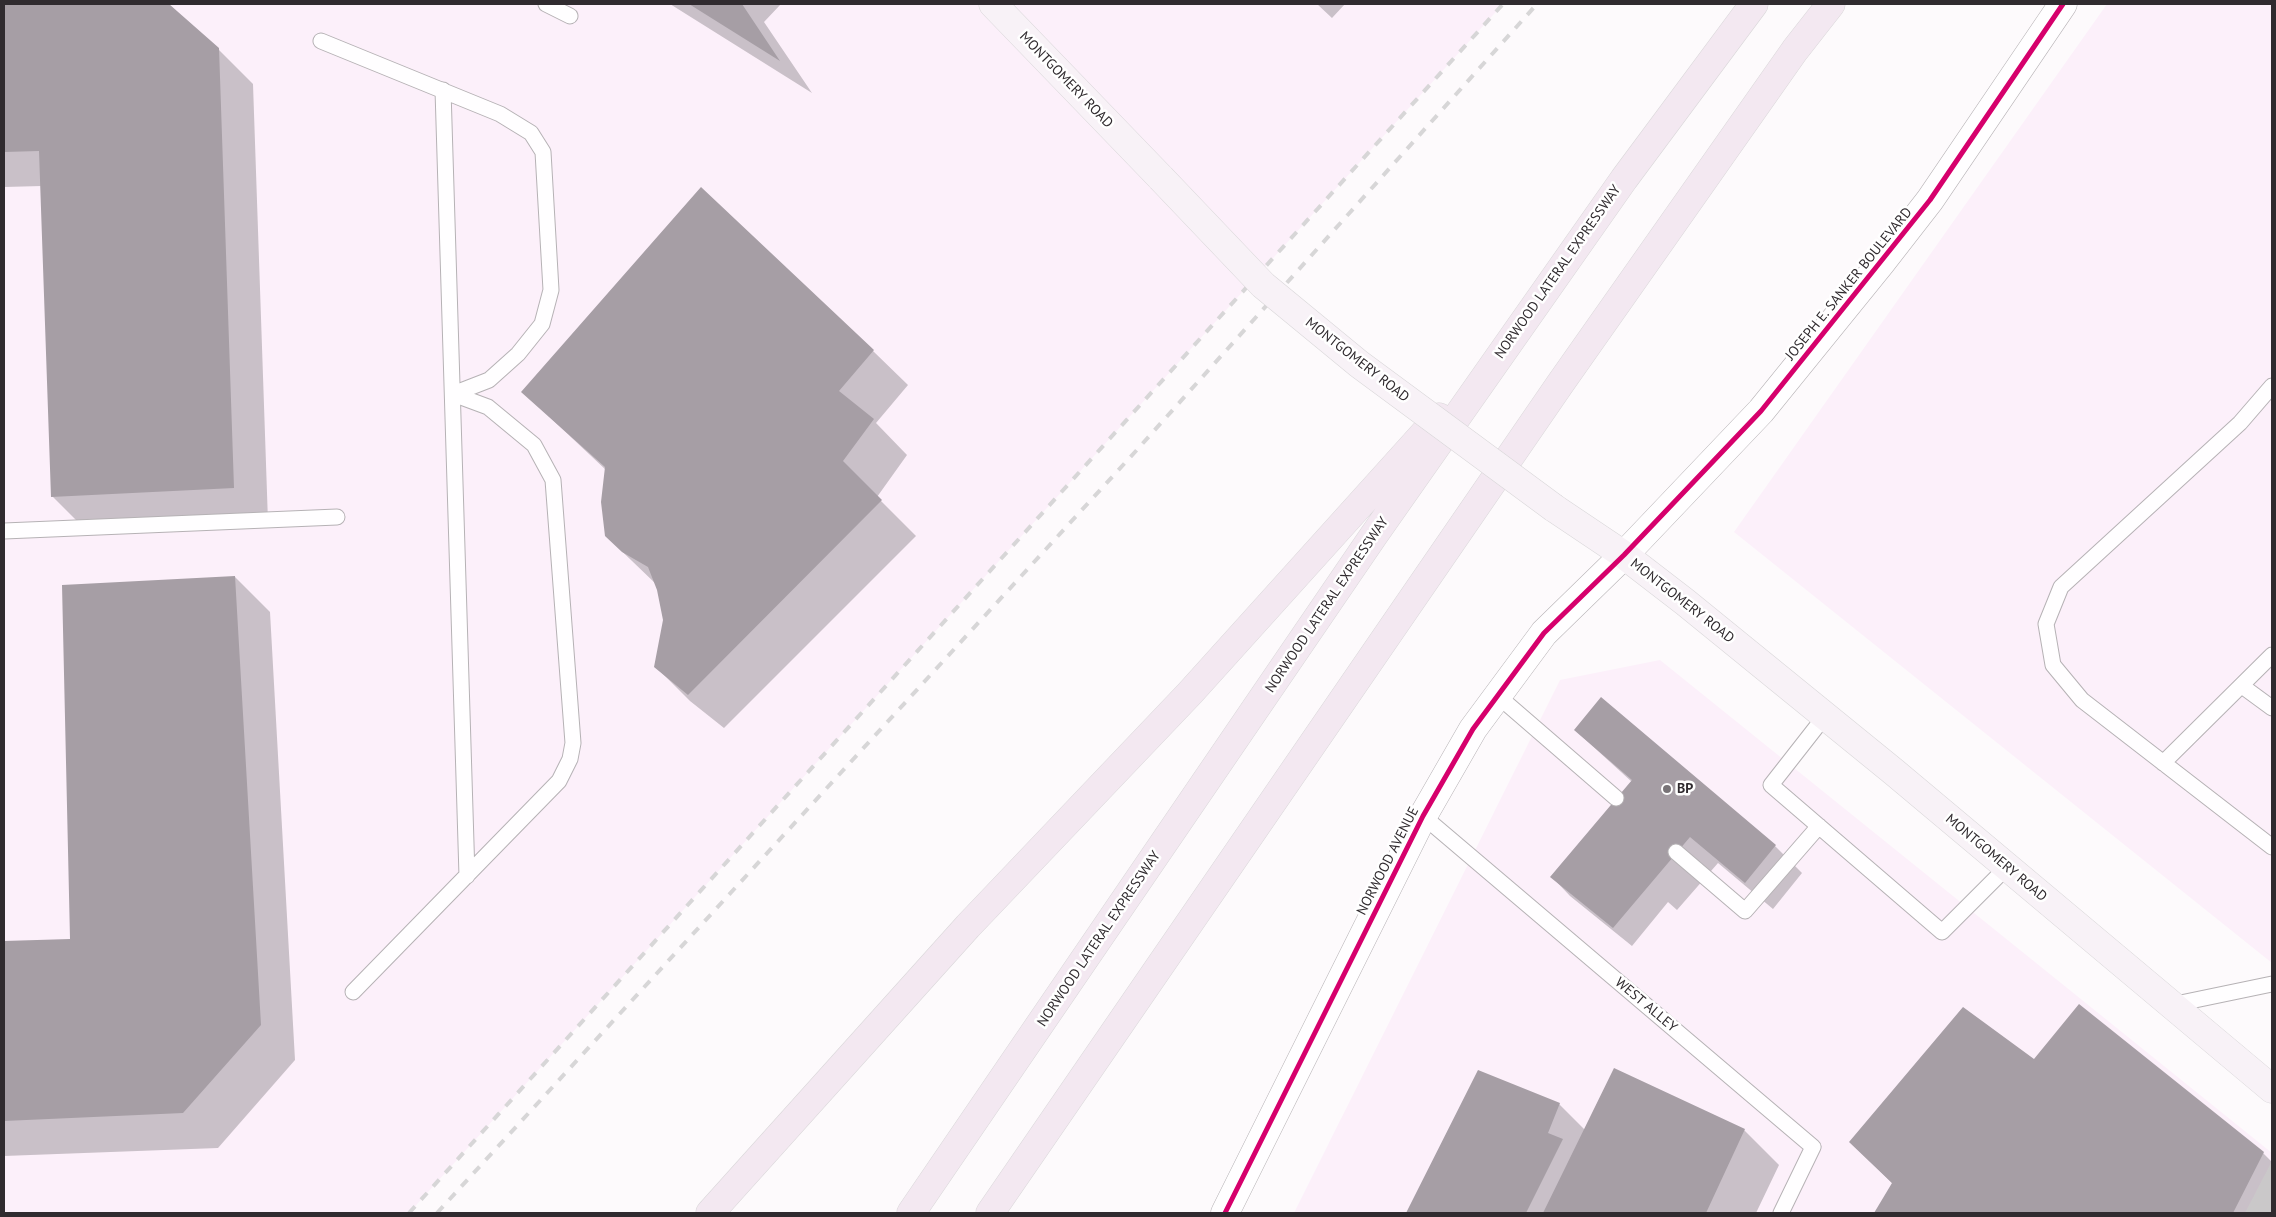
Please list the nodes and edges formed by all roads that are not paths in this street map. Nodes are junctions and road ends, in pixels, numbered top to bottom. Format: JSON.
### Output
{"nodes":[{"id":1,"x":546,"y":4,"type":"edge"},
{"id":2,"x":993,"y":4,"type":"edge"},
{"id":3,"x":1754,"y":4,"type":"edge"},
{"id":4,"x":1831,"y":4,"type":"edge"},
{"id":5,"x":2063,"y":4,"type":"edge"},
{"id":6,"x":570,"y":16,"type":"dead end"},
{"id":7,"x":321,"y":41,"type":"dead end"},
{"id":8,"x":443,"y":90,"type":"junction"},
{"id":9,"x":1513,"y":337,"type":"junction"},
{"id":10,"x":2272,"y":386,"type":"edge"},
{"id":11,"x":453,"y":394,"type":"junction"},
{"id":12,"x":337,"y":517,"type":"dead end"},
{"id":13,"x":4,"y":531,"type":"edge"},
{"id":14,"x":1624,"y":555,"type":"junction"},
{"id":15,"x":2272,"y":656,"type":"edge"},
{"id":16,"x":2242,"y":686,"type":"junction"},
{"id":17,"x":1498,"y":696,"type":"junction"},
{"id":18,"x":2272,"y":708,"type":"edge"},
{"id":19,"x":1825,"y":716,"type":"junction"},
{"id":20,"x":2163,"y":763,"type":"junction"},
{"id":21,"x":1616,"y":798,"type":"dead end"},
{"id":22,"x":1423,"y":816,"type":"junction"},
{"id":23,"x":1819,"y":826,"type":"junction"},
{"id":24,"x":2272,"y":847,"type":"edge"},
{"id":25,"x":1676,"y":852,"type":"dead end"},
{"id":26,"x":2007,"y":867,"type":"junction"},
{"id":27,"x":467,"y":876,"type":"junction"},
{"id":28,"x":2272,"y":984,"type":"edge"},
{"id":29,"x":353,"y":992,"type":"dead end"},
{"id":30,"x":2171,"y":1005,"type":"junction"},
{"id":31,"x":2272,"y":1089,"type":"edge"},
{"id":32,"x":710,"y":1213,"type":"edge"},
{"id":33,"x":911,"y":1213,"type":"edge"},
{"id":34,"x":990,"y":1213,"type":"edge"},
{"id":35,"x":1225,"y":1213,"type":"edge"},
{"id":36,"x":1781,"y":1213,"type":"edge"}],
"edges":[{"from":1,"to":6,"type":"lane"},
{"from":2,"to":14,"type":"main road","name":"MONTGOMERY ROAD","bridge":true},
{"from":3,"to":9,"type":"highway","name":"NORWOOD LATERAL EXPRESSWAY"},
{"from":4,"to":34,"type":"highway"},
{"from":5,"to":14,"type":"street","name":"JOSEPH E. SANKER BOULEVARD"},
{"from":7,"to":8,"type":"lane"},
{"from":8,"to":11,"type":"lane"},
{"from":8,"to":11,"type":"lane"},
{"from":9,"to":32,"type":"highway"},
{"from":9,"to":33,"type":"highway","name":"NORWOOD LATERAL EXPRESSWAY"},
{"from":10,"to":20,"type":"lane"},
{"from":11,"to":27,"type":"lane"},
{"from":11,"to":27,"type":"lane"},
{"from":12,"to":13,"type":"lane"},
{"from":14,"to":17,"type":"street","name":"NORWOOD AVENUE"},
{"from":14,"to":19,"type":"main road","name":"MONTGOMERY ROAD"},
{"from":15,"to":16,"type":"lane"},
{"from":16,"to":18,"type":"lane"},
{"from":16,"to":20,"type":"lane"},
{"from":17,"to":21,"type":"lane"},
{"from":17,"to":22,"type":"street","name":"NORWOOD AVENUE"},
{"from":19,"to":23,"type":"lane"},
{"from":19,"to":26,"type":"main road","name":"MONTGOMERY ROAD"},
{"from":20,"to":24,"type":"lane"},
{"from":22,"to":35,"type":"street","name":"NORWOOD AVENUE"},
{"from":22,"to":36,"type":"lane","name":"WEST ALLEY"},
{"from":23,"to":25,"type":"lane"},
{"from":23,"to":26,"type":"lane"},
{"from":26,"to":30,"type":"main road","name":"MONTGOMERY ROAD"},
{"from":27,"to":29,"type":"lane"},
{"from":28,"to":30,"type":"lane"},
{"from":30,"to":31,"type":"main road","name":"MONTGOMERY ROAD"}]}
